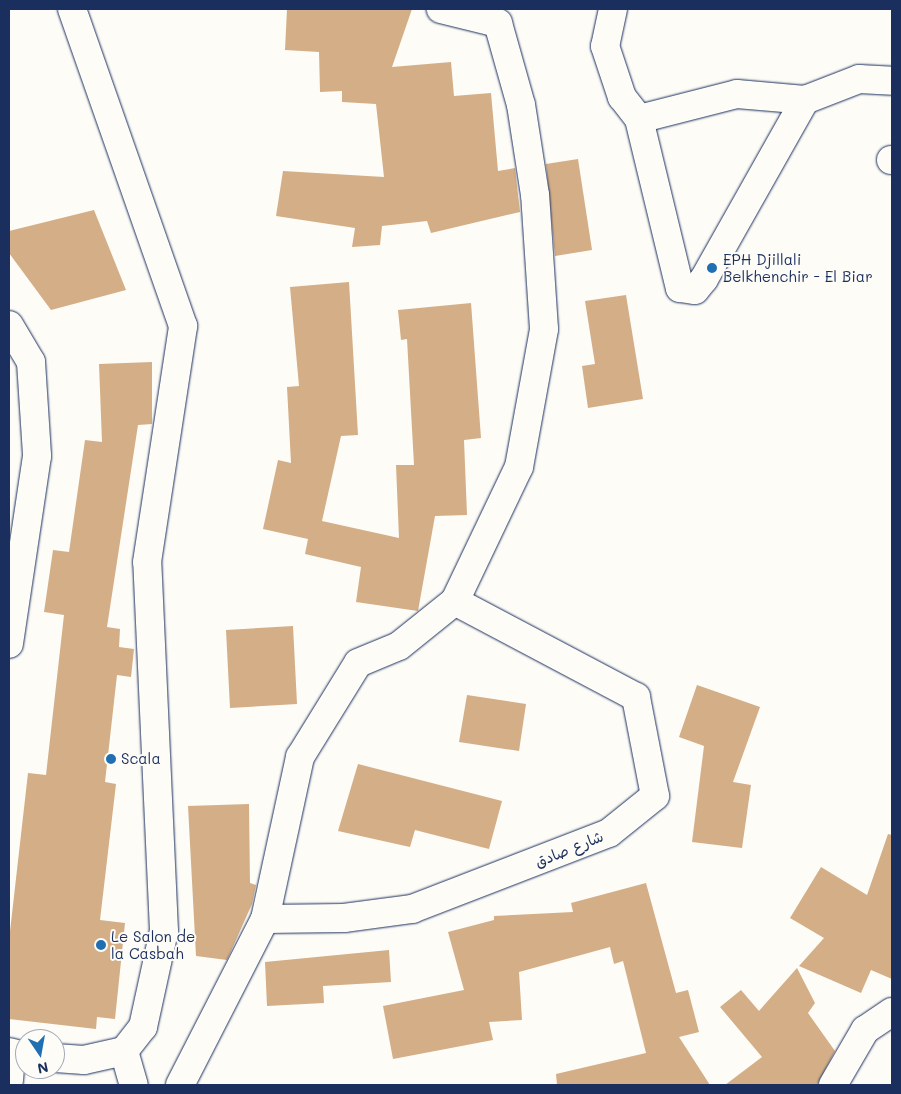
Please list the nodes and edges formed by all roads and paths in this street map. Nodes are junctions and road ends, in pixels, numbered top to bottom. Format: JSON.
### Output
{"nodes":[{"id":1,"x":72,"y":9,"type":"edge"},
{"id":2,"x":441,"y":9,"type":"edge"},
{"id":3,"x":613,"y":9,"type":"edge"},
{"id":4,"x":892,"y":81,"type":"edge"},
{"id":5,"x":805,"y":100,"type":"junction"},
{"id":6,"x":639,"y":119,"type":"junction"},
{"id":7,"x":9,"y":325,"type":"edge"},
{"id":8,"x":455,"y":601,"type":"junction"},
{"id":9,"x":9,"y":644,"type":"edge"},
{"id":10,"x":265,"y":919,"type":"junction"},
{"id":11,"x":892,"y":1012,"type":"edge"},
{"id":12,"x":124,"y":1051,"type":"junction"},
{"id":13,"x":65,"y":1059,"type":"edge"},
{"id":14,"x":134,"y":1085,"type":"edge"},
{"id":15,"x":180,"y":1085,"type":"edge"},
{"id":16,"x":833,"y":1085,"type":"edge"}],
"edges":[{"from":1,"to":12,"type":"street"},
{"from":2,"to":8,"type":"street"},
{"from":3,"to":6,"type":"street"},
{"from":4,"to":5,"type":"street"},
{"from":5,"to":6,"type":"street"},
{"from":5,"to":6,"type":"street"},
{"from":7,"to":9,"type":"street"},
{"from":8,"to":10,"type":"street"},
{"from":8,"to":10,"type":"street","name":"شارع صادق"},
{"from":10,"to":15,"type":"street"},
{"from":11,"to":16,"type":"street"},
{"from":12,"to":13,"type":"street"},
{"from":12,"to":14,"type":"street"}]}
